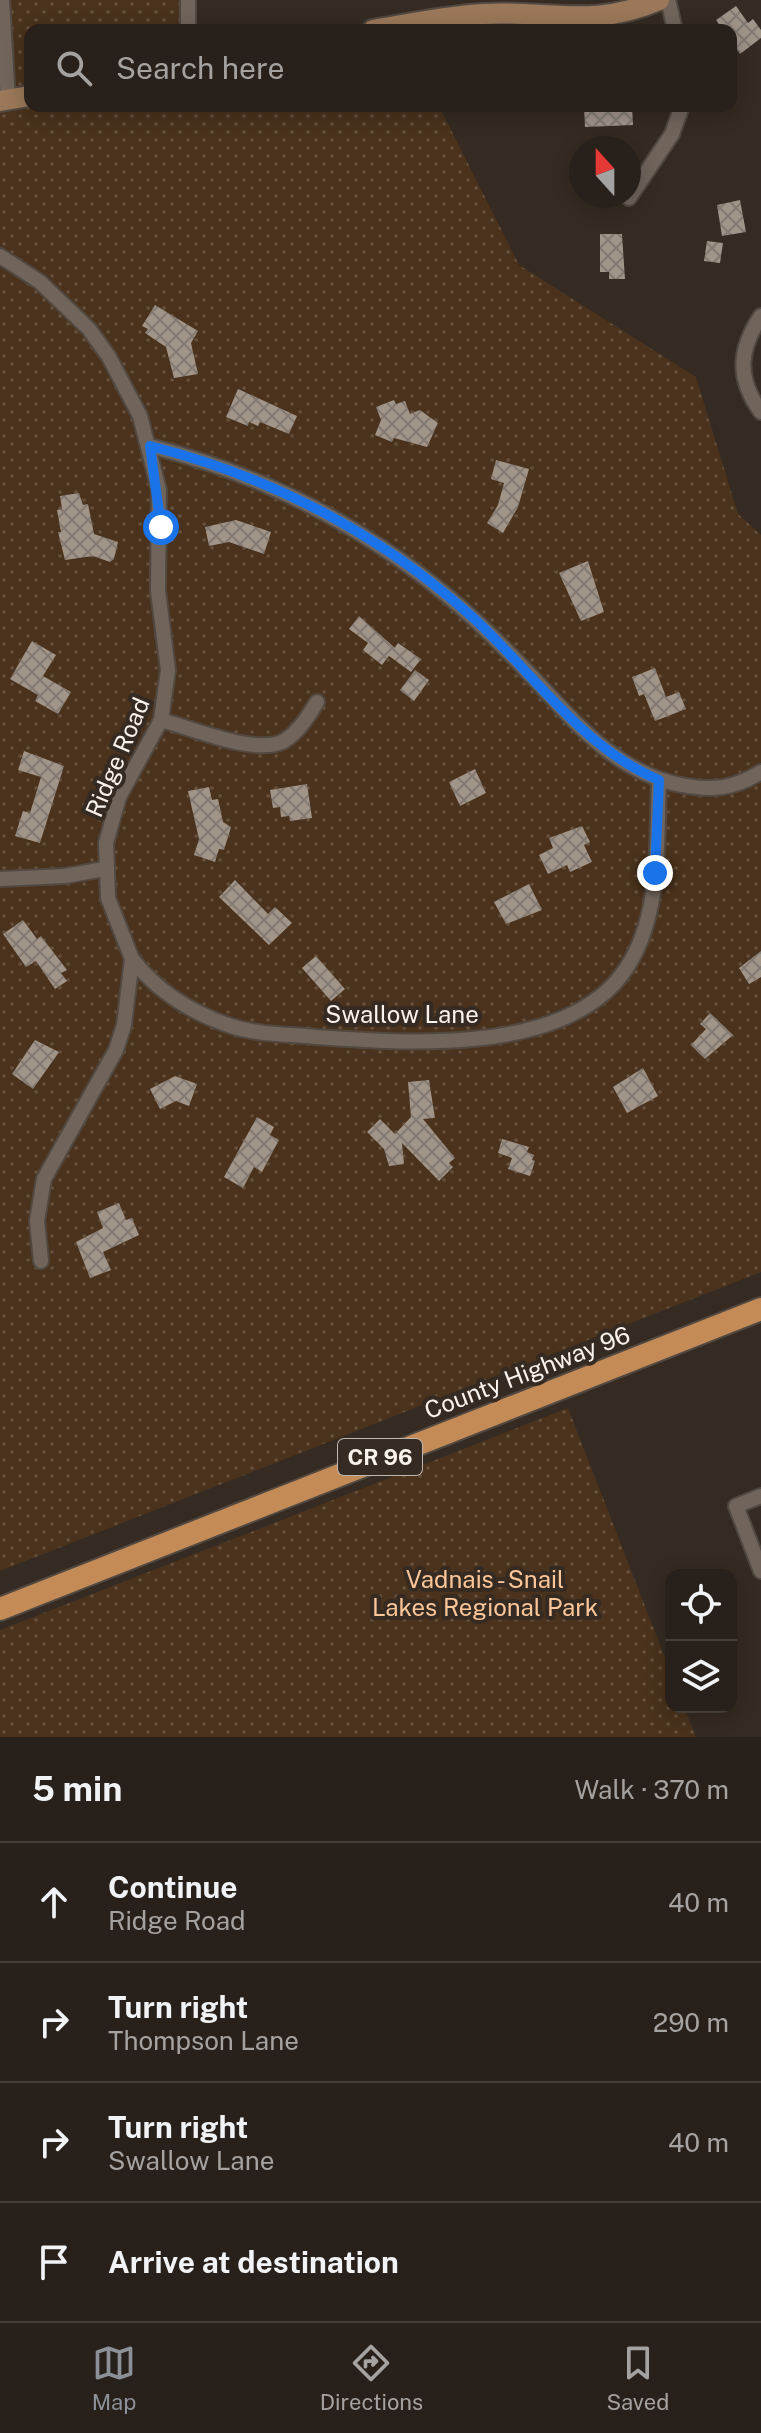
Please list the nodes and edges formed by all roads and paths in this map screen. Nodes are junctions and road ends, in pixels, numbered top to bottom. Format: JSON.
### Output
{"nodes":[{"id":1,"x":2,"y":0,"type":"edge"},
{"id":2,"x":188,"y":0,"type":"edge"},
{"id":3,"x":659,"y":0,"type":"edge"},
{"id":4,"x":668,"y":0,"type":"edge"},
{"id":5,"x":188,"y":24,"type":"edge"},
{"id":6,"x":414,"y":24,"type":"edge"},
{"id":7,"x":674,"y":24,"type":"edge"},
{"id":8,"x":24,"y":97,"type":"edge"},
{"id":9,"x":4,"y":100,"type":"edge"},
{"id":10,"x":680,"y":112,"type":"edge"},
{"id":11,"x":641,"y":180,"type":"edge"},
{"id":12,"x":0,"y":256,"type":"edge"},
{"id":13,"x":761,"y":316,"type":"edge"},
{"id":14,"x":761,"y":412,"type":"edge"},
{"id":15,"x":150,"y":446,"type":"junction"},
{"id":16,"x":317,"y":702,"type":"dead end"},
{"id":17,"x":161,"y":720,"type":"junction"},
{"id":18,"x":761,"y":772,"type":"edge"},
{"id":19,"x":659,"y":780,"type":"junction"},
{"id":20,"x":104,"y":869,"type":"junction"},
{"id":21,"x":0,"y":879,"type":"edge"},
{"id":22,"x":132,"y":959,"type":"junction"},
{"id":23,"x":41,"y":1261,"type":"dead end"},
{"id":24,"x":761,"y":1309,"type":"edge"},
{"id":25,"x":761,"y":1496,"type":"edge"},
{"id":26,"x":761,"y":1571,"type":"edge"},
{"id":27,"x":0,"y":1609,"type":"edge"}],
"edges":[{"from":1,"to":9,"type":"street"},
{"from":2,"to":5,"type":"street"},
{"from":3,"to":6,"type":"street"},
{"from":4,"to":7,"type":"street"},
{"from":8,"to":9,"type":"street"},
{"from":10,"to":11,"type":"street"},
{"from":12,"to":15,"type":"street","name":"Ridge Road"},
{"from":13,"to":14,"type":"street"},
{"from":15,"to":17,"type":"street","name":"Ridge Road"},
{"from":15,"to":19,"type":"street"},
{"from":16,"to":17,"type":"street"},
{"from":17,"to":20,"type":"street","name":"Ridge Road"},
{"from":18,"to":19,"type":"street"},
{"from":19,"to":22,"type":"street","name":"Swallow Lane"},
{"from":20,"to":21,"type":"street"},
{"from":20,"to":22,"type":"street","name":"Ridge Road"},
{"from":22,"to":23,"type":"street","name":"Ridge Road"},
{"from":24,"to":27,"type":"main road","name":"County Highway 96","number":"CR 96"},
{"from":25,"to":26,"type":"street"}]}
